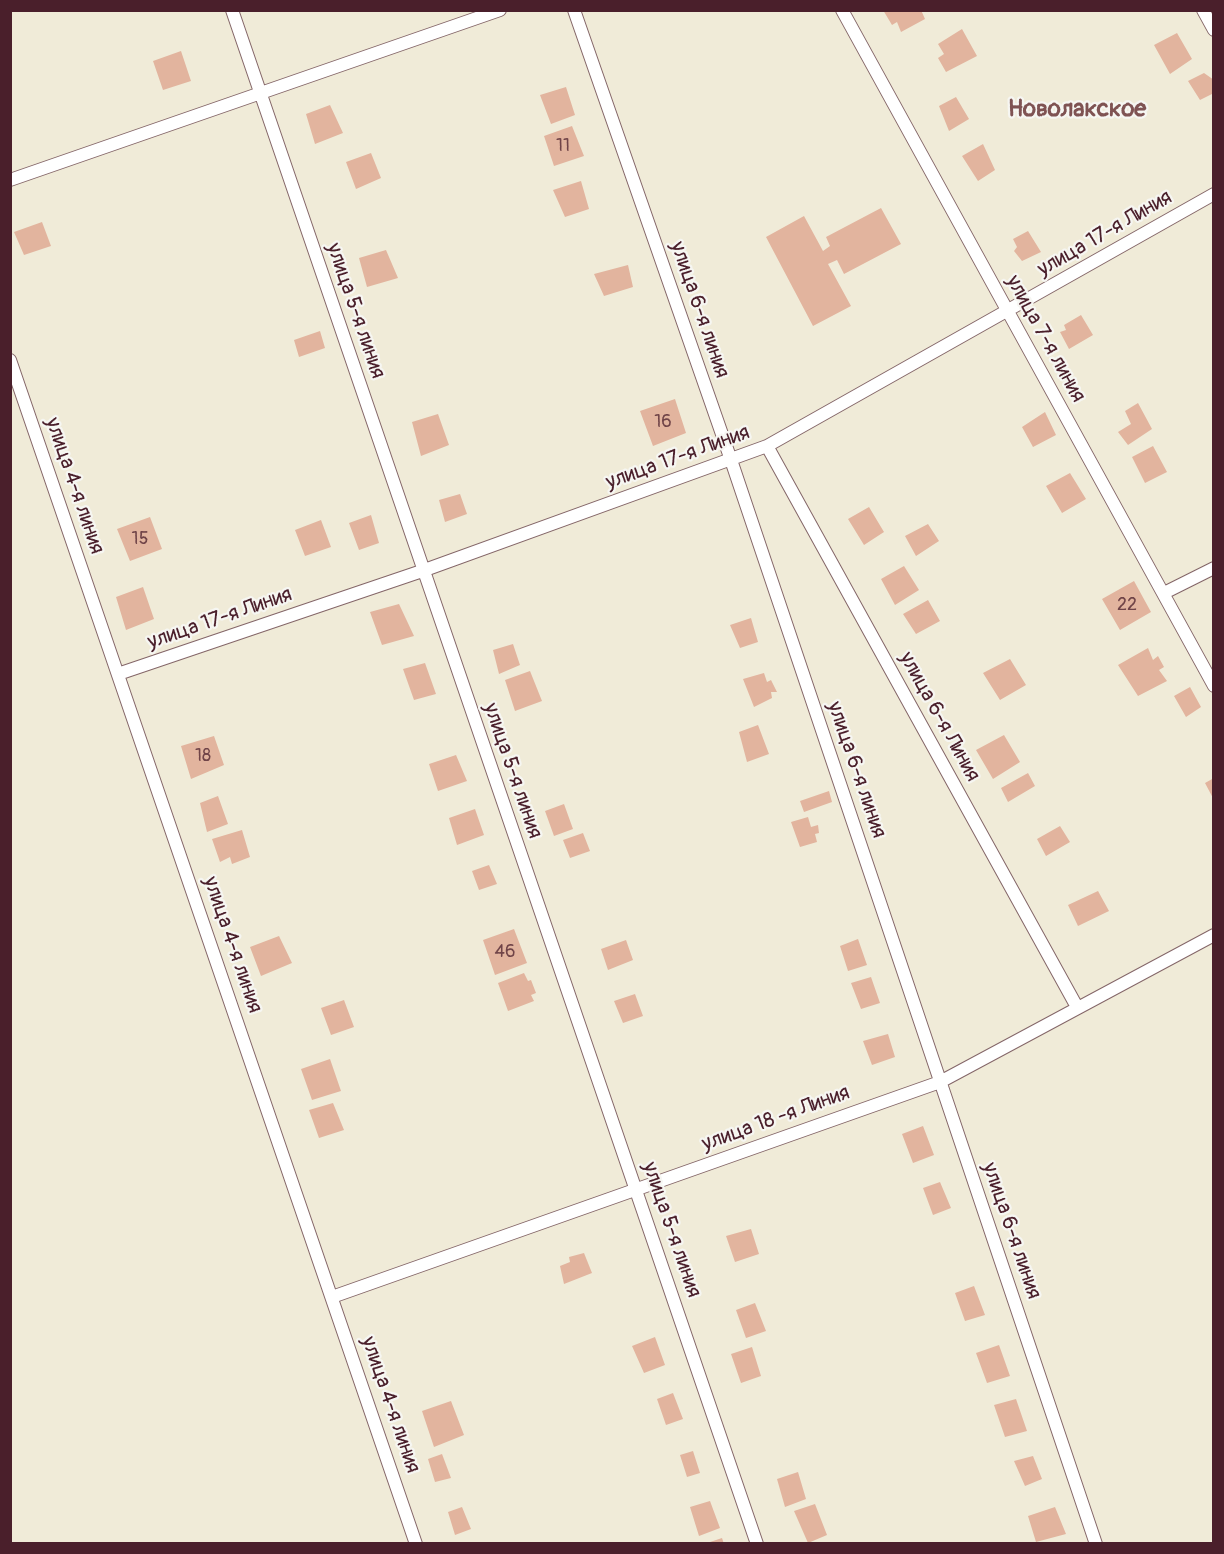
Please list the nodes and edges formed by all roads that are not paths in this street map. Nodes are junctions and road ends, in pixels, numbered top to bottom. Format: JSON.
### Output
{"nodes":[{"id":1,"x":232,"y":10,"type":"edge"},
{"id":2,"x":500,"y":10,"type":"edge"},
{"id":3,"x":574,"y":10,"type":"edge"},
{"id":4,"x":842,"y":10,"type":"edge"},
{"id":5,"x":1203,"y":10,"type":"edge"},
{"id":6,"x":1214,"y":30,"type":"edge"},
{"id":7,"x":261,"y":94,"type":"junction"},
{"id":8,"x":10,"y":180,"type":"edge"},
{"id":9,"x":1214,"y":194,"type":"edge"},
{"id":10,"x":1008,"y":312,"type":"junction"},
{"id":11,"x":10,"y":360,"type":"edge"},
{"id":12,"x":767,"y":446,"type":"junction"},
{"id":13,"x":731,"y":460,"type":"junction"},
{"id":14,"x":1214,"y":568,"type":"edge"},
{"id":15,"x":422,"y":571,"type":"junction"},
{"id":16,"x":1164,"y":593,"type":"junction"},
{"id":17,"x":118,"y":674,"type":"junction"},
{"id":18,"x":1214,"y":686,"type":"edge"},
{"id":19,"x":1214,"y":934,"type":"edge"},
{"id":20,"x":1077,"y":1007,"type":"junction"},
{"id":21,"x":940,"y":1082,"type":"junction"},
{"id":22,"x":637,"y":1190,"type":"junction"},
{"id":23,"x":332,"y":1297,"type":"junction"},
{"id":24,"x":416,"y":1544,"type":"edge"},
{"id":25,"x":757,"y":1544,"type":"edge"},
{"id":26,"x":1096,"y":1544,"type":"edge"}],
"edges":[{"from":1,"to":7,"type":"street","name":"улица 5-я линия"},
{"from":2,"to":7,"type":"street"},
{"from":3,"to":13,"type":"street","name":"улица 6-я линия"},
{"from":4,"to":10,"type":"street","name":"улица 7-я линия"},
{"from":5,"to":6,"type":"street"},
{"from":7,"to":8,"type":"street"},
{"from":7,"to":15,"type":"street","name":"улица 5-я линия"},
{"from":9,"to":10,"type":"street","name":"улица 17-я Линия"},
{"from":10,"to":12,"type":"street","name":"улица 17-я Линия"},
{"from":10,"to":16,"type":"street","name":"улица 7-я линия"},
{"from":11,"to":17,"type":"street","name":"улица 4-я линия"},
{"from":12,"to":13,"type":"street","name":"улица 17-я Линия"},
{"from":12,"to":20,"type":"street","name":"улица 6-я Линия"},
{"from":13,"to":15,"type":"street","name":"улица 17-я Линия"},
{"from":13,"to":21,"type":"street","name":"улица 6-я линия"},
{"from":14,"to":16,"type":"street"},
{"from":15,"to":17,"type":"street","name":"улица 17-я Линия"},
{"from":15,"to":22,"type":"street","name":"улица 5-я линия"},
{"from":16,"to":18,"type":"street","name":"улица 7-я линия"},
{"from":17,"to":23,"type":"street","name":"улица 4-я линия"},
{"from":19,"to":20,"type":"street","name":"улица 18 -я Линия"},
{"from":20,"to":21,"type":"street","name":"улица 18 -я Линия"},
{"from":21,"to":22,"type":"street","name":"улица 18 -я Линия"},
{"from":21,"to":26,"type":"street","name":"улица 6-я линия"},
{"from":22,"to":23,"type":"street","name":"улица 18 -я Линия"},
{"from":22,"to":25,"type":"street","name":"улица 5-я линия"},
{"from":23,"to":24,"type":"street","name":"улица 4-я линия"}]}
